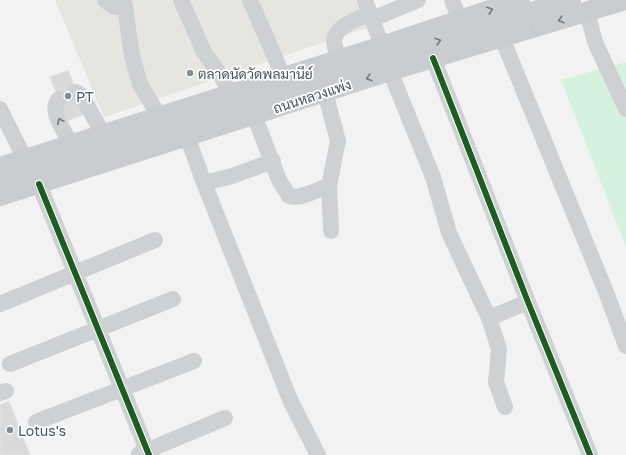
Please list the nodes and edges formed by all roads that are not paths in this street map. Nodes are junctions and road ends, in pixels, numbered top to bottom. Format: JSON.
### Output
{"nodes":[{"id":1,"x":105,"y":0,"type":"edge"},
{"id":2,"x":181,"y":0,"type":"edge"},
{"id":3,"x":250,"y":0,"type":"edge"},
{"id":4,"x":418,"y":0,"type":"edge"},
{"id":5,"x":452,"y":0,"type":"edge"},
{"id":6,"x":520,"y":0,"type":"edge"},
{"id":7,"x":571,"y":0,"type":"edge"},
{"id":8,"x":625,"y":0,"type":"edge"},
{"id":9,"x":124,"y":4,"type":"edge"},
{"id":10,"x":369,"y":11,"type":"edge"},
{"id":11,"x":587,"y":12,"type":"junction"},
{"id":12,"x":460,"y":20,"type":"junction"},
{"id":13,"x":502,"y":38,"type":"junction"},
{"id":14,"x":382,"y":46,"type":"junction"},
{"id":15,"x":470,"y":46,"type":"junction"},
{"id":16,"x":433,"y":58,"type":"junction"},
{"id":17,"x":340,"y":59,"type":"junction"},
{"id":18,"x":390,"y":71,"type":"junction"},
{"id":19,"x":283,"y":76,"type":"junction"},
{"id":20,"x":76,"y":92,"type":"dead end"},
{"id":21,"x":230,"y":93,"type":"junction"},
{"id":22,"x":317,"y":95,"type":"junction"},
{"id":23,"x":59,"y":99,"type":"dead end"},
{"id":24,"x":0,"y":109,"type":"edge"},
{"id":25,"x":626,"y":109,"type":"edge"},
{"id":26,"x":254,"y":115,"type":"junction"},
{"id":27,"x":160,"y":125,"type":"junction"},
{"id":28,"x":103,"y":134,"type":"junction"},
{"id":29,"x":187,"y":136,"type":"junction"},
{"id":30,"x":71,"y":144,"type":"junction"},
{"id":31,"x":25,"y":159,"type":"junction"},
{"id":32,"x":273,"y":161,"type":"junction"},
{"id":33,"x":0,"y":167,"type":"edge"},
{"id":34,"x":0,"y":179,"type":"edge"},
{"id":35,"x":204,"y":182,"type":"junction"},
{"id":36,"x":38,"y":184,"type":"junction"},
{"id":37,"x":0,"y":186,"type":"edge"},
{"id":38,"x":329,"y":186,"type":"junction"},
{"id":39,"x":0,"y":196,"type":"edge"},
{"id":40,"x":332,"y":231,"type":"dead end"},
{"id":41,"x":155,"y":240,"type":"dead end"},
{"id":42,"x":74,"y":273,"type":"junction"},
{"id":43,"x":173,"y":299,"type":"dead end"},
{"id":44,"x":528,"y":302,"type":"junction"},
{"id":45,"x":0,"y":304,"type":"edge"},
{"id":46,"x":489,"y":318,"type":"junction"},
{"id":47,"x":97,"y":329,"type":"junction"},
{"id":48,"x":626,"y":346,"type":"edge"},
{"id":49,"x":194,"y":361,"type":"dead end"},
{"id":50,"x":10,"y":364,"type":"dead end"},
{"id":51,"x":122,"y":388,"type":"junction"},
{"id":52,"x":505,"y":407,"type":"dead end"},
{"id":53,"x":225,"y":418,"type":"dead end"},
{"id":54,"x":36,"y":422,"type":"dead end"},
{"id":55,"x":145,"y":454,"type":"edge"},
{"id":56,"x":318,"y":455,"type":"edge"},
{"id":57,"x":590,"y":455,"type":"edge"}],
"edges":[{"from":1,"to":9,"type":"street"},
{"from":2,"to":21,"type":"street"},
{"from":3,"to":19,"type":"street"},
{"from":4,"to":10,"type":"street"},
{"from":5,"to":12,"type":"street"},
{"from":12,"to":6,"type":"main road","name":"ถนนหลวงแพ่ง","one_way":true},
{"from":34,"to":7,"type":"main road","one_way":true,"bridge":true},
{"from":8,"to":11,"type":"main road","name":"ถนนหลวงแพ่ง"},
{"from":9,"to":27,"type":"street"},
{"from":10,"to":14,"type":"street"},
{"from":10,"to":17,"type":"street"},
{"from":11,"to":13,"type":"main road","name":"ถนนหลวงแพ่ง","one_way":true},
{"from":11,"to":25,"type":"street"},
{"from":12,"to":14,"type":"main road","name":"ถนนหลวงแพ่ง"},
{"from":12,"to":15,"type":"main road"},
{"from":13,"to":15,"type":"main road","name":"ถนนหลวงแพ่ง"},
{"from":13,"to":48,"type":"street"},
{"from":14,"to":17,"type":"main road","name":"ถนนหลวงแพ่ง"},
{"from":15,"to":16,"type":"main road","name":"ถนนหลวงแพ่ง"},
{"from":16,"to":18,"type":"main road","name":"ถนนหลวงแพ่ง"},
{"from":16,"to":44,"type":"street"},
{"from":17,"to":19,"type":"main road","name":"ถนนหลวงแพ่ง"},
{"from":18,"to":22,"type":"main road","name":"ถนนหลวงแพ่ง","one_way":true},
{"from":18,"to":46,"type":"street"},
{"from":19,"to":21,"type":"main road","name":"ถนนหลวงแพ่ง"},
{"from":20,"to":28,"type":"street"},
{"from":21,"to":27,"type":"main road","name":"ถนนหลวงแพ่ง"},
{"from":22,"to":26,"type":"main road","name":"ถนนหลวงแพ่ง"},
{"from":22,"to":27,"type":"main road"},
{"from":22,"to":38,"type":"street"},
{"from":30,"to":23,"type":"street","one_way":true},
{"from":24,"to":31,"type":"street"},
{"from":26,"to":29,"type":"main road","name":"ถนนหลวงแพ่ง"},
{"from":26,"to":32,"type":"street"},
{"from":27,"to":28,"type":"main road","name":"ถนนหลวงแพ่ง"},
{"from":27,"to":37,"type":"main road"},
{"from":28,"to":30,"type":"main road","name":"ถนนหลวงแพ่ง"},
{"from":29,"to":35,"type":"street"},
{"from":29,"to":36,"type":"main road","name":"ถนนหลวงแพ่ง"},
{"from":30,"to":31,"type":"main road","name":"ถนนหลวงแพ่ง"},
{"from":31,"to":33,"type":"main road","name":"ถนนหลวงแพ่ง"},
{"from":32,"to":35,"type":"street"},
{"from":32,"to":38,"type":"street"},
{"from":35,"to":56,"type":"street"},
{"from":36,"to":39,"type":"main road","name":"ถนนหลวงแพ่ง"},
{"from":36,"to":42,"type":"street"},
{"from":38,"to":40,"type":"street"},
{"from":41,"to":42,"type":"street"},
{"from":42,"to":45,"type":"street"},
{"from":42,"to":47,"type":"street"},
{"from":43,"to":47,"type":"street"},
{"from":44,"to":46,"type":"street"},
{"from":44,"to":57,"type":"street"},
{"from":46,"to":52,"type":"street"},
{"from":47,"to":50,"type":"street"},
{"from":47,"to":51,"type":"street"},
{"from":49,"to":51,"type":"street"},
{"from":51,"to":54,"type":"street"},
{"from":51,"to":55,"type":"street"},
{"from":53,"to":55,"type":"street"}]}
